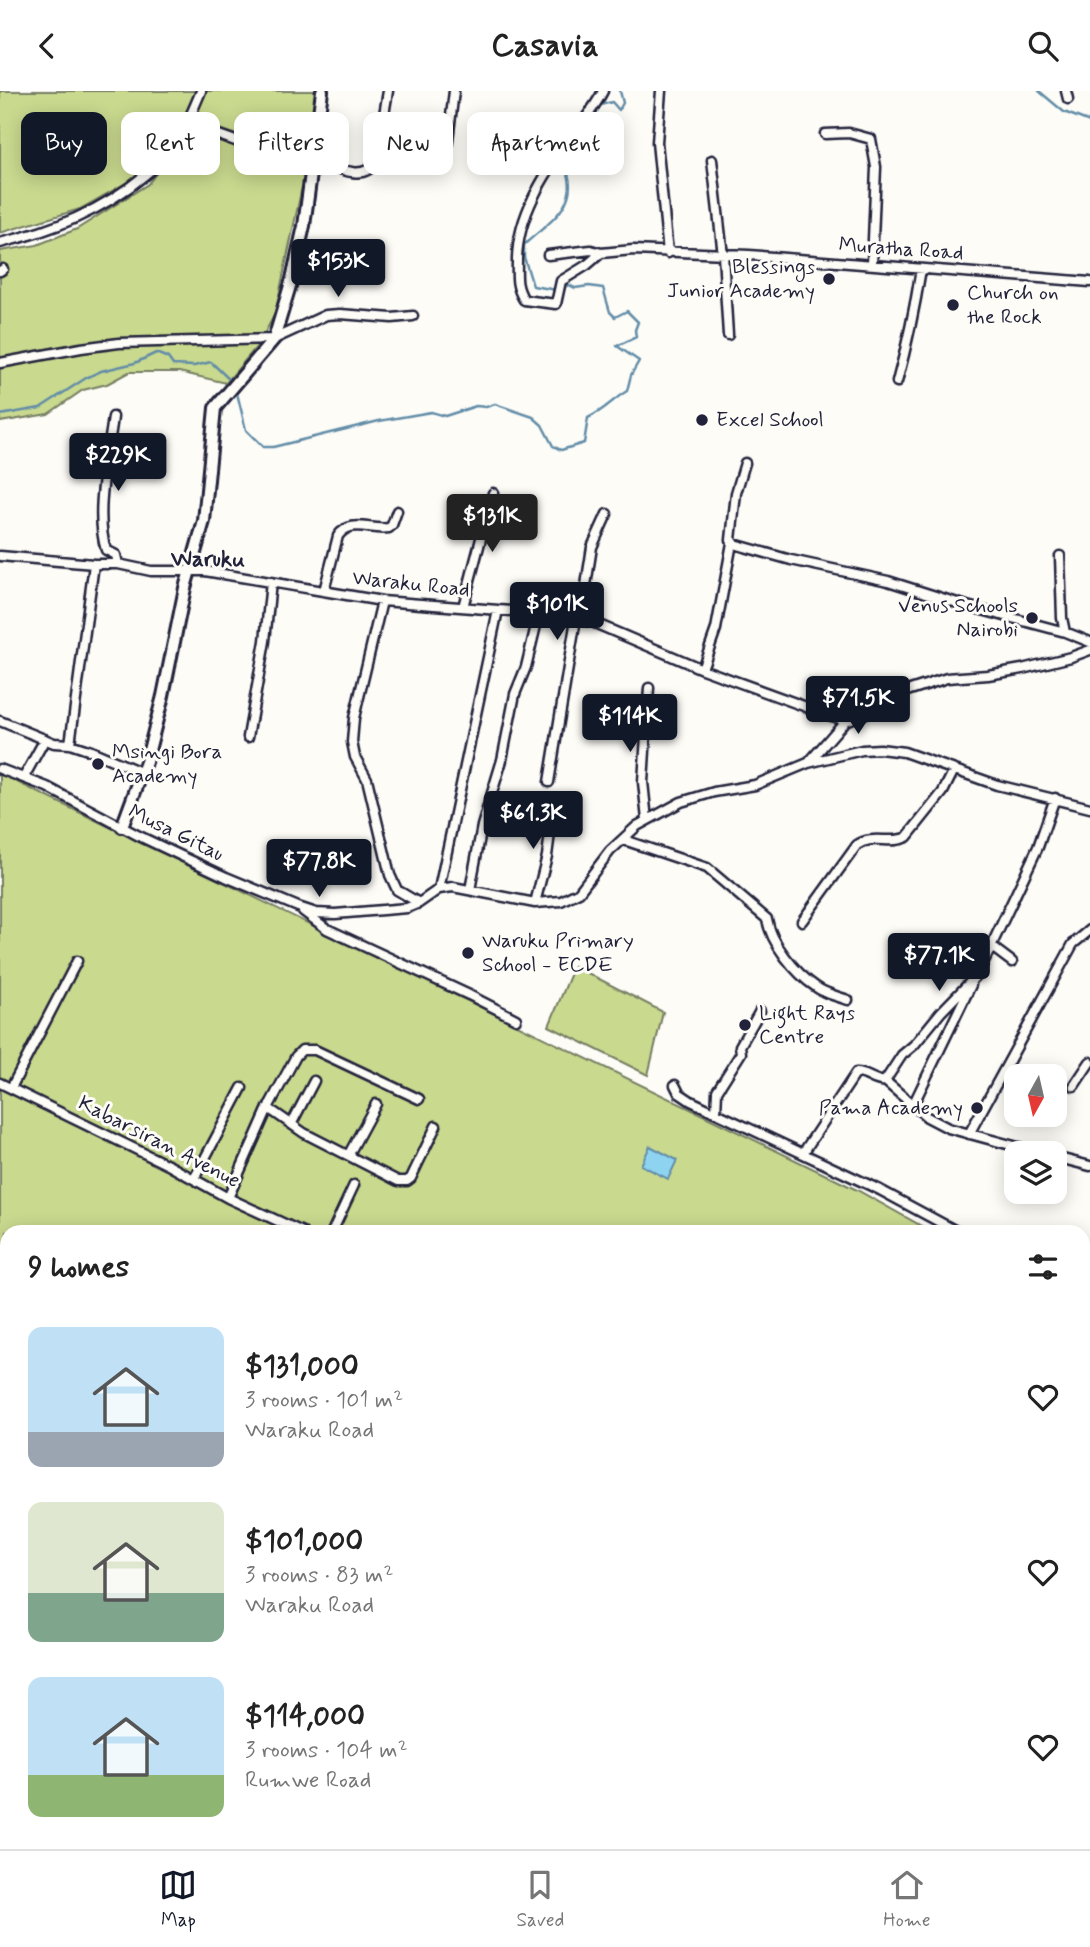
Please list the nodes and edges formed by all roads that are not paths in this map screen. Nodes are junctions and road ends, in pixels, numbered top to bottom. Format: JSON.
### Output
{"nodes":[{"id":1,"x":201,"y":91,"type":"edge"},
{"id":2,"x":322,"y":91,"type":"edge"},
{"id":3,"x":388,"y":91,"type":"edge"},
{"id":4,"x":454,"y":91,"type":"edge"},
{"id":5,"x":603,"y":91,"type":"edge"},
{"id":6,"x":661,"y":91,"type":"edge"},
{"id":7,"x":193,"y":112,"type":"edge"},
{"id":8,"x":319,"y":112,"type":"edge"},
{"id":9,"x":451,"y":112,"type":"edge"},
{"id":10,"x":825,"y":134,"type":"dead end"},
{"id":11,"x":712,"y":160,"type":"dead end"},
{"id":12,"x":349,"y":171,"type":"edge"},
{"id":13,"x":145,"y":175,"type":"edge"},
{"id":14,"x":311,"y":175,"type":"edge"},
{"id":15,"x":0,"y":243,"type":"edge"},
{"id":16,"x":601,"y":253,"type":"junction"},
{"id":17,"x":668,"y":253,"type":"junction"},
{"id":18,"x":548,"y":255,"type":"dead end"},
{"id":19,"x":723,"y":255,"type":"junction"},
{"id":20,"x":872,"y":264,"type":"junction"},
{"id":21,"x":921,"y":269,"type":"junction"},
{"id":22,"x":1090,"y":282,"type":"edge"},
{"id":23,"x":413,"y":316,"type":"dead end"},
{"id":24,"x":728,"y":335,"type":"dead end"},
{"id":25,"x":274,"y":339,"type":"junction"},
{"id":26,"x":0,"y":363,"type":"edge"},
{"id":27,"x":897,"y":382,"type":"dead end"},
{"id":28,"x":113,"y":417,"type":"dead end"},
{"id":29,"x":745,"y":463,"type":"dead end"},
{"id":30,"x":494,"y":492,"type":"dead end"},
{"id":31,"x":397,"y":511,"type":"dead end"},
{"id":32,"x":607,"y":514,"type":"dead end"},
{"id":33,"x":732,"y":543,"type":"junction"},
{"id":34,"x":1060,"y":555,"type":"dead end"},
{"id":35,"x":0,"y":556,"type":"edge"},
{"id":36,"x":118,"y":564,"type":"junction"},
{"id":37,"x":94,"y":565,"type":"junction"},
{"id":38,"x":191,"y":572,"type":"junction"},
{"id":39,"x":271,"y":582,"type":"junction"},
{"id":40,"x":324,"y":591,"type":"junction"},
{"id":41,"x":382,"y":601,"type":"junction"},
{"id":42,"x":463,"y":607,"type":"junction"},
{"id":43,"x":498,"y":610,"type":"junction"},
{"id":44,"x":539,"y":613,"type":"junction"},
{"id":45,"x":576,"y":619,"type":"junction"},
{"id":46,"x":1065,"y":632,"type":"junction"},
{"id":47,"x":1090,"y":642,"type":"edge"},
{"id":48,"x":1090,"y":650,"type":"edge"},
{"id":49,"x":702,"y":669,"type":"junction"},
{"id":50,"x":649,"y":688,"type":"dead end"},
{"id":51,"x":0,"y":721,"type":"edge"},
{"id":52,"x":845,"y":721,"type":"junction"},
{"id":53,"x":248,"y":737,"type":"dead end"},
{"id":54,"x":45,"y":739,"type":"junction"},
{"id":55,"x":70,"y":744,"type":"junction"},
{"id":56,"x":808,"y":763,"type":"junction"},
{"id":57,"x":0,"y":769,"type":"edge"},
{"id":58,"x":954,"y":770,"type":"junction"},
{"id":59,"x":143,"y":773,"type":"junction"},
{"id":60,"x":24,"y":777,"type":"junction"},
{"id":61,"x":549,"y":782,"type":"dead end"},
{"id":62,"x":1055,"y":798,"type":"junction"},
{"id":63,"x":554,"y":803,"type":"dead end"},
{"id":64,"x":1090,"y":808,"type":"edge"},
{"id":65,"x":647,"y":820,"type":"junction"},
{"id":66,"x":122,"y":827,"type":"junction"},
{"id":67,"x":624,"y":840,"type":"junction"},
{"id":68,"x":439,"y":889,"type":"junction"},
{"id":69,"x":470,"y":891,"type":"junction"},
{"id":70,"x":419,"y":903,"type":"junction"},
{"id":71,"x":535,"y":903,"type":"junction"},
{"id":72,"x":298,"y":907,"type":"junction"},
{"id":73,"x":802,"y":921,"type":"dead end"},
{"id":74,"x":1090,"y":930,"type":"edge"},
{"id":75,"x":992,"y":947,"type":"junction"},
{"id":76,"x":77,"y":961,"type":"dead end"},
{"id":77,"x":1012,"y":963,"type":"dead end"},
{"id":78,"x":974,"y":979,"type":"junction"},
{"id":79,"x":848,"y":1000,"type":"dead end"},
{"id":80,"x":760,"y":1011,"type":"dead end"},
{"id":81,"x":516,"y":1019,"type":"dead end"},
{"id":82,"x":1090,"y":1062,"type":"edge"},
{"id":83,"x":314,"y":1081,"type":"dead end"},
{"id":84,"x":885,"y":1081,"type":"junction"},
{"id":85,"x":0,"y":1083,"type":"edge"},
{"id":86,"x":674,"y":1084,"type":"dead end"},
{"id":87,"x":1074,"y":1086,"type":"dead end"},
{"id":88,"x":11,"y":1088,"type":"junction"},
{"id":89,"x":242,"y":1088,"type":"dead end"},
{"id":90,"x":419,"y":1099,"type":"dead end"},
{"id":91,"x":376,"y":1104,"type":"dead end"},
{"id":92,"x":913,"y":1105,"type":"junction"},
{"id":93,"x":268,"y":1108,"type":"junction"},
{"id":94,"x":716,"y":1112,"type":"junction"},
{"id":95,"x":292,"y":1123,"type":"junction"},
{"id":96,"x":436,"y":1126,"type":"dead end"},
{"id":97,"x":969,"y":1134,"type":"junction"},
{"id":98,"x":1004,"y":1144,"type":"edge"},
{"id":99,"x":803,"y":1153,"type":"junction"},
{"id":100,"x":349,"y":1154,"type":"junction"},
{"id":101,"x":1067,"y":1160,"type":"edge"},
{"id":102,"x":1090,"y":1166,"type":"edge"},
{"id":103,"x":194,"y":1179,"type":"junction"},
{"id":104,"x":354,"y":1185,"type":"dead end"},
{"id":105,"x":228,"y":1198,"type":"junction"},
{"id":106,"x":287,"y":1225,"type":"edge"},
{"id":107,"x":335,"y":1225,"type":"edge"},
{"id":108,"x":945,"y":1225,"type":"edge"}],
"edges":[{"from":1,"to":7,"type":"street"},
{"from":2,"to":8,"type":"street"},
{"from":3,"to":12,"type":"street"},
{"from":4,"to":9,"type":"street"},
{"from":5,"to":16,"type":"street"},
{"from":6,"to":17,"type":"street"},
{"from":10,"to":20,"type":"street"},
{"from":11,"to":19,"type":"street"},
{"from":13,"to":15,"type":"street"},
{"from":14,"to":25,"type":"street"},
{"from":16,"to":17,"type":"street","name":"Muratha Road"},
{"from":16,"to":18,"type":"street","name":"Muratha Road"},
{"from":17,"to":19,"type":"street","name":"Muratha Road"},
{"from":19,"to":20,"type":"street","name":"Muratha Road"},
{"from":19,"to":24,"type":"street"},
{"from":20,"to":21,"type":"street","name":"Muratha Road"},
{"from":21,"to":22,"type":"street","name":"Muratha Road"},
{"from":21,"to":27,"type":"street"},
{"from":23,"to":25,"type":"street"},
{"from":25,"to":26,"type":"street"},
{"from":25,"to":38,"type":"street"},
{"from":28,"to":36,"type":"street"},
{"from":29,"to":33,"type":"street"},
{"from":30,"to":42,"type":"street"},
{"from":31,"to":40,"type":"street"},
{"from":32,"to":45,"type":"street"},
{"from":33,"to":46,"type":"street"},
{"from":33,"to":49,"type":"street"},
{"from":34,"to":46,"type":"street"},
{"from":35,"to":37,"type":"street","name":"Waraku Road"},
{"from":36,"to":37,"type":"street","name":"Waraku Road"},
{"from":36,"to":38,"type":"street","name":"Waraku Road"},
{"from":37,"to":55,"type":"street"},
{"from":38,"to":39,"type":"street","name":"Waraku Road"},
{"from":38,"to":59,"type":"street"},
{"from":39,"to":40,"type":"street","name":"Waraku Road"},
{"from":39,"to":53,"type":"street"},
{"from":40,"to":41,"type":"street","name":"Waraku Road"},
{"from":41,"to":42,"type":"street","name":"Waraku Road"},
{"from":41,"to":70,"type":"street"},
{"from":42,"to":43,"type":"street","name":"Waraku Road"},
{"from":43,"to":44,"type":"street","name":"Waraku Road"},
{"from":43,"to":68,"type":"street"},
{"from":44,"to":45,"type":"street","name":"Waraku Road"},
{"from":44,"to":69,"type":"street"},
{"from":45,"to":49,"type":"street","name":"Waraku Road"},
{"from":45,"to":61,"type":"street"},
{"from":46,"to":47,"type":"street"},
{"from":48,"to":52,"type":"street"},
{"from":49,"to":52,"type":"street","name":"Waraku Road"},
{"from":50,"to":65,"type":"street"},
{"from":51,"to":54,"type":"street"},
{"from":52,"to":56,"type":"street"},
{"from":54,"to":55,"type":"street"},
{"from":54,"to":60,"type":"street"},
{"from":55,"to":59,"type":"street"},
{"from":56,"to":58,"type":"street"},
{"from":56,"to":65,"type":"street"},
{"from":57,"to":60,"type":"street","name":"Musa Gitau"},
{"from":58,"to":62,"type":"street"},
{"from":58,"to":73,"type":"street"},
{"from":59,"to":66,"type":"street"},
{"from":60,"to":66,"type":"street","name":"Musa Gitau"},
{"from":62,"to":64,"type":"street"},
{"from":62,"to":75,"type":"street"},
{"from":63,"to":71,"type":"street"},
{"from":65,"to":67,"type":"street"},
{"from":66,"to":72,"type":"street","name":"Musa Gitau"},
{"from":67,"to":71,"type":"street"},
{"from":67,"to":79,"type":"street"},
{"from":68,"to":69,"type":"street"},
{"from":68,"to":70,"type":"street","name":"Musa Gitau"},
{"from":69,"to":71,"type":"street"},
{"from":70,"to":72,"type":"street","name":"Musa Gitau"},
{"from":72,"to":81,"type":"street"},
{"from":74,"to":97,"type":"street"},
{"from":75,"to":77,"type":"street"},
{"from":75,"to":78,"type":"street"},
{"from":76,"to":88,"type":"street"},
{"from":78,"to":84,"type":"street"},
{"from":78,"to":92,"type":"street"},
{"from":80,"to":94,"type":"street"},
{"from":82,"to":87,"type":"street"},
{"from":83,"to":95,"type":"street"},
{"from":84,"to":92,"type":"street"},
{"from":84,"to":99,"type":"street"},
{"from":85,"to":88,"type":"street","name":"Kabarsiran Avenue"},
{"from":86,"to":94,"type":"street"},
{"from":88,"to":103,"type":"street","name":"Kabarsiran Avenue"},
{"from":89,"to":103,"type":"street"},
{"from":90,"to":93,"type":"street"},
{"from":91,"to":100,"type":"street"},
{"from":92,"to":97,"type":"street"},
{"from":93,"to":95,"type":"street"},
{"from":93,"to":105,"type":"street"},
{"from":94,"to":99,"type":"street"},
{"from":95,"to":100,"type":"street"},
{"from":96,"to":100,"type":"street"},
{"from":97,"to":98,"type":"street"},
{"from":99,"to":108,"type":"street"},
{"from":101,"to":102,"type":"street"},
{"from":103,"to":105,"type":"street","name":"Kabarsiran Avenue"},
{"from":104,"to":107,"type":"street"},
{"from":105,"to":106,"type":"street","name":"Kabarsiran Avenue"}]}
